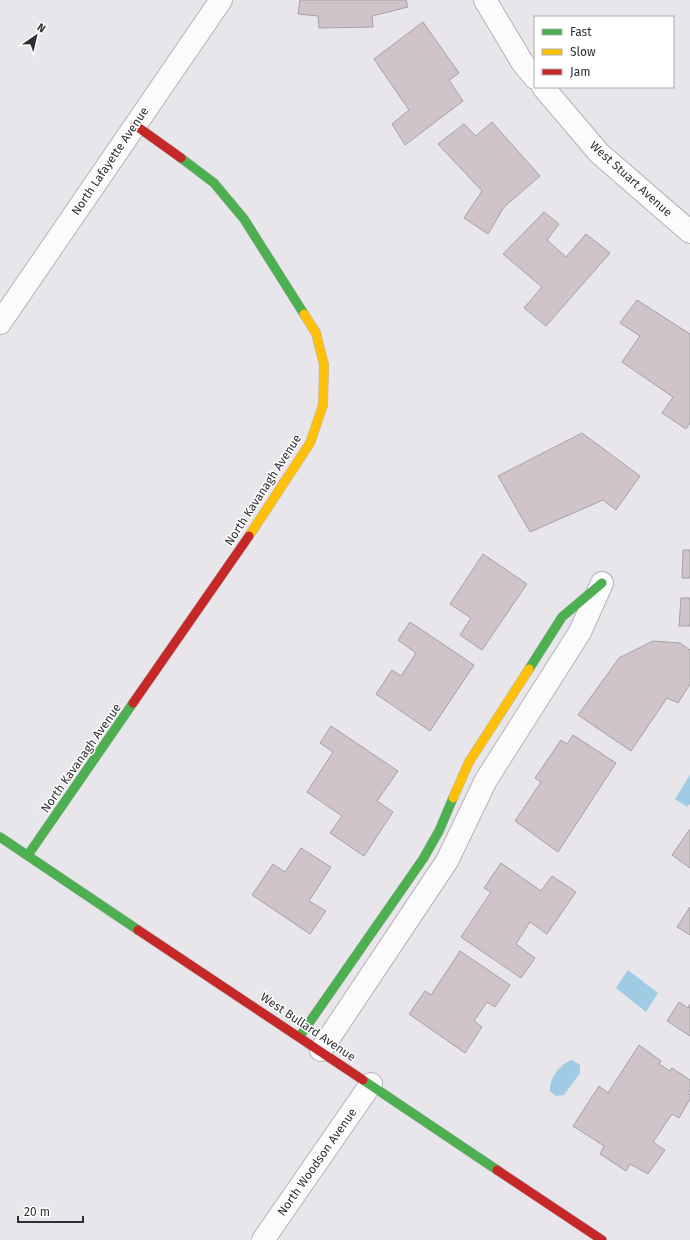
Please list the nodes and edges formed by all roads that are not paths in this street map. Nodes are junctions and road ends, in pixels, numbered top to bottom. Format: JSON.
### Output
{"nodes":[{"id":1,"x":221,"y":0,"type":"edge"},
{"id":2,"x":485,"y":0,"type":"edge"},
{"id":3,"x":534,"y":77,"type":"edge"},
{"id":4,"x":544,"y":88,"type":"edge"},
{"id":5,"x":135,"y":125,"type":"junction"},
{"id":6,"x":690,"y":232,"type":"edge"},
{"id":7,"x":0,"y":323,"type":"edge"},
{"id":8,"x":602,"y":583,"type":"joint"},
{"id":9,"x":530,"y":668,"type":"junction"},
{"id":10,"x":550,"y":680,"type":"junction"},
{"id":11,"x":466,"y":768,"type":"junction"},
{"id":12,"x":486,"y":780,"type":"junction"},
{"id":13,"x":0,"y":836,"type":"edge"},
{"id":14,"x":28,"y":855,"type":"junction"},
{"id":15,"x":406,"y":884,"type":"junction"},
{"id":16,"x":422,"y":898,"type":"junction"},
{"id":17,"x":300,"y":1036,"type":"junction"},
{"id":18,"x":321,"y":1050,"type":"junction"},
{"id":19,"x":371,"y":1084,"type":"junction"},
{"id":20,"x":263,"y":1240,"type":"edge"},
{"id":21,"x":602,"y":1240,"type":"edge"}],
"edges":[{"from":1,"to":5,"type":"street","name":"North Lafayette Avenue"},
{"from":2,"to":3,"type":"street"},
{"from":4,"to":6,"type":"street","name":"West Stuart Avenue"},
{"from":5,"to":7,"type":"street","name":"North Lafayette Avenue"},
{"from":5,"to":14,"type":"street","name":"North Kavanagh Avenue"},
{"from":8,"to":9,"type":"street"},
{"from":8,"to":10,"type":"street"},
{"from":9,"to":10,"type":"street"},
{"from":9,"to":11,"type":"street"},
{"from":10,"to":12,"type":"street"},
{"from":11,"to":12,"type":"street"},
{"from":11,"to":15,"type":"street"},
{"from":12,"to":16,"type":"street"},
{"from":13,"to":14,"type":"street","name":"West Bullard Avenue"},
{"from":14,"to":17,"type":"street","name":"West Bullard Avenue"},
{"from":15,"to":16,"type":"street"},
{"from":15,"to":17,"type":"street"},
{"from":16,"to":18,"type":"street"},
{"from":17,"to":18,"type":"street","name":"West Bullard Avenue"},
{"from":18,"to":19,"type":"street","name":"West Bullard Avenue"},
{"from":19,"to":20,"type":"street","name":"North Woodson Avenue"},
{"from":19,"to":21,"type":"street","name":"West Bullard Avenue"}]}
